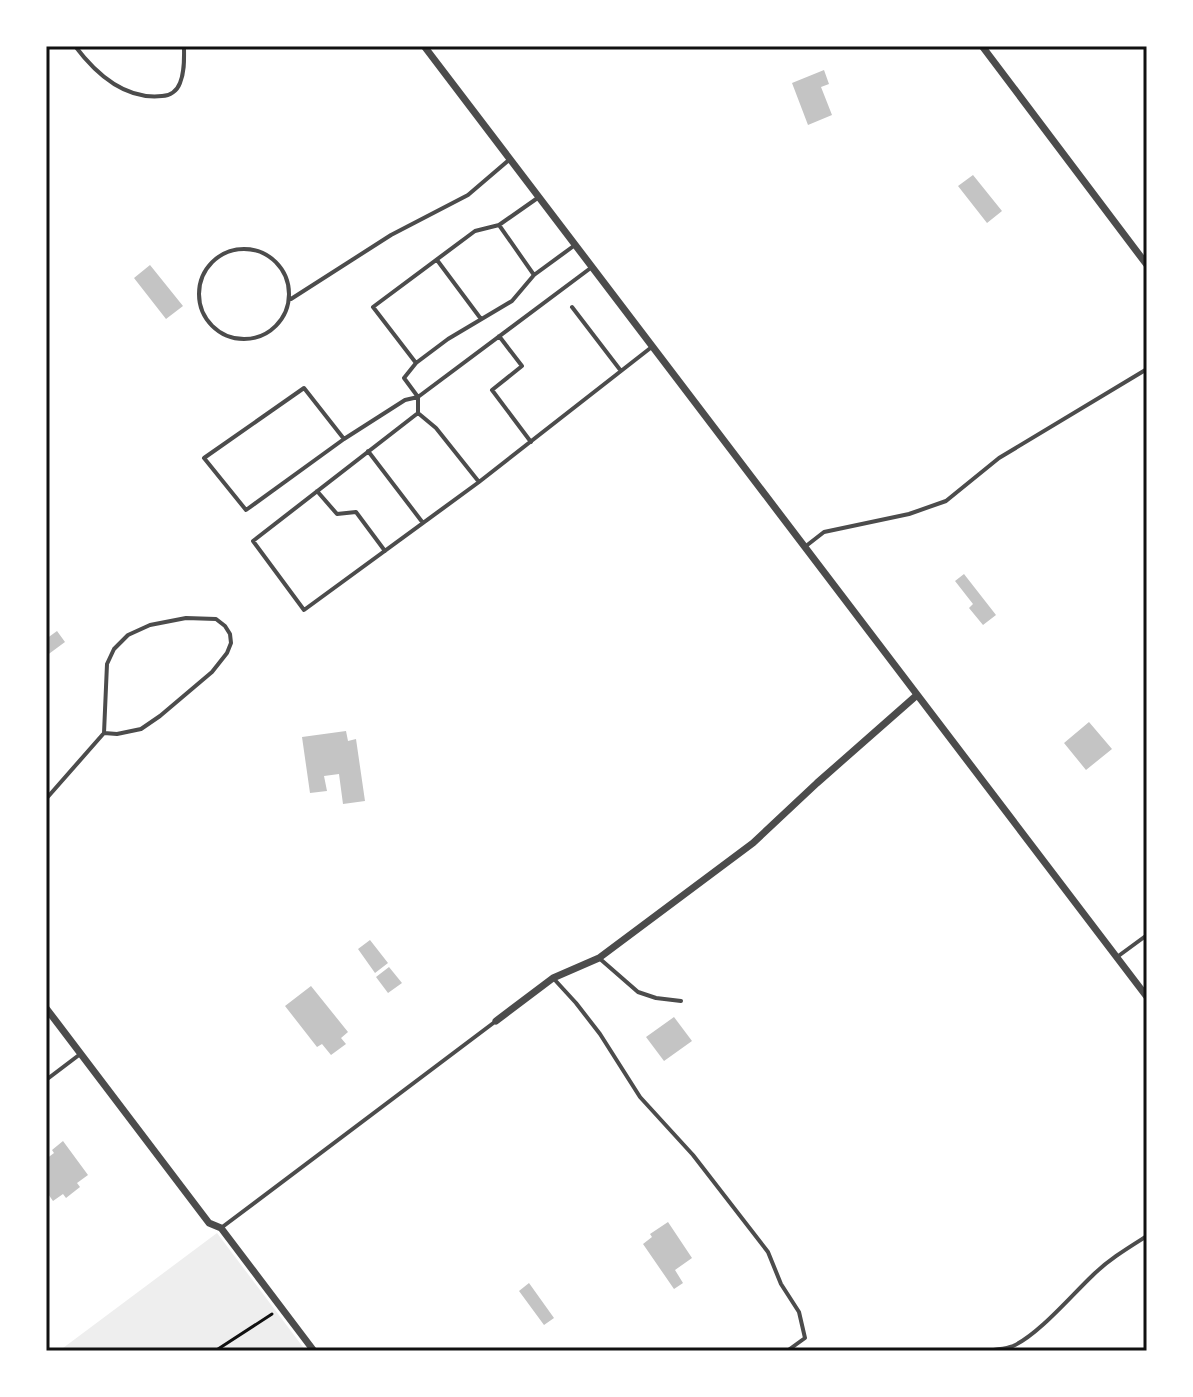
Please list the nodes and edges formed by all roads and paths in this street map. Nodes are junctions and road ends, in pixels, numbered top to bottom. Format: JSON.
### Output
{"nodes":[{"id":1,"x":75,"y":46,"type":"edge"},
{"id":2,"x":184,"y":46,"type":"edge"},
{"id":3,"x":424,"y":46,"type":"edge"},
{"id":4,"x":982,"y":46,"type":"edge"},
{"id":5,"x":510,"y":159,"type":"junction"},
{"id":6,"x":539,"y":197,"type":"junction"},
{"id":7,"x":499,"y":225,"type":"junction"},
{"id":8,"x":575,"y":245,"type":"junction"},
{"id":9,"x":436,"y":260,"type":"junction"},
{"id":10,"x":1147,"y":265,"type":"edge"},
{"id":11,"x":592,"y":267,"type":"junction"},
{"id":12,"x":534,"y":275,"type":"junction"},
{"id":13,"x":291,"y":299,"type":"junction"},
{"id":14,"x":572,"y":307,"type":"dead end"},
{"id":15,"x":481,"y":319,"type":"junction"},
{"id":16,"x":499,"y":336,"type":"junction"},
{"id":17,"x":653,"y":346,"type":"junction"},
{"id":18,"x":416,"y":363,"type":"junction"},
{"id":19,"x":1147,"y":369,"type":"edge"},
{"id":20,"x":621,"y":371,"type":"junction"},
{"id":21,"x":418,"y":397,"type":"junction"},
{"id":22,"x":418,"y":413,"type":"junction"},
{"id":23,"x":344,"y":439,"type":"junction"},
{"id":24,"x":531,"y":442,"type":"junction"},
{"id":25,"x":368,"y":451,"type":"junction"},
{"id":26,"x":479,"y":482,"type":"junction"},
{"id":27,"x":317,"y":491,"type":"junction"},
{"id":28,"x":423,"y":523,"type":"junction"},
{"id":29,"x":805,"y":547,"type":"junction"},
{"id":30,"x":385,"y":551,"type":"junction"},
{"id":31,"x":917,"y":695,"type":"junction"},
{"id":32,"x":104,"y":733,"type":"junction"},
{"id":33,"x":46,"y":799,"type":"edge"},
{"id":34,"x":1147,"y":935,"type":"edge"},
{"id":35,"x":1117,"y":957,"type":"junction"},
{"id":36,"x":599,"y":958,"type":"junction"},
{"id":37,"x":553,"y":978,"type":"junction"},
{"id":38,"x":1147,"y":997,"type":"edge"},
{"id":39,"x":681,"y":1001,"type":"dead end"},
{"id":40,"x":46,"y":1008,"type":"edge"},
{"id":41,"x":496,"y":1021,"type":"joint"},
{"id":42,"x":81,"y":1054,"type":"junction"},
{"id":43,"x":46,"y":1080,"type":"edge"},
{"id":44,"x":221,"y":1228,"type":"junction"},
{"id":45,"x":1147,"y":1236,"type":"edge"},
{"id":46,"x":282,"y":1308,"type":"junction"},
{"id":47,"x":215,"y":1351,"type":"edge"},
{"id":48,"x":314,"y":1351,"type":"edge"},
{"id":49,"x":787,"y":1351,"type":"edge"},
{"id":50,"x":988,"y":1351,"type":"edge"}],
"edges":[{"from":1,"to":2,"type":"lane"},
{"from":3,"to":5,"type":"street"},
{"from":4,"to":10,"type":"street"},
{"from":5,"to":6,"type":"street"},
{"from":5,"to":13,"type":"lane"},
{"from":6,"to":7,"type":"lane"},
{"from":6,"to":8,"type":"street"},
{"from":7,"to":9,"type":"lane"},
{"from":7,"to":12,"type":"lane"},
{"from":8,"to":11,"type":"street"},
{"from":8,"to":12,"type":"lane"},
{"from":9,"to":15,"type":"lane"},
{"from":9,"to":18,"type":"lane"},
{"from":11,"to":16,"type":"lane"},
{"from":11,"to":17,"type":"street"},
{"from":12,"to":15,"type":"lane"},
{"from":13,"to":13,"type":"lane"},
{"from":14,"to":20,"type":"lane"},
{"from":15,"to":18,"type":"lane"},
{"from":16,"to":21,"type":"lane"},
{"from":16,"to":24,"type":"lane"},
{"from":17,"to":20,"type":"lane"},
{"from":17,"to":29,"type":"street"},
{"from":18,"to":21,"type":"lane"},
{"from":19,"to":29,"type":"lane"},
{"from":20,"to":24,"type":"lane"},
{"from":21,"to":22,"type":"lane"},
{"from":21,"to":23,"type":"lane"},
{"from":22,"to":25,"type":"lane"},
{"from":22,"to":26,"type":"lane"},
{"from":23,"to":23,"type":"lane"},
{"from":24,"to":26,"type":"lane"},
{"from":25,"to":27,"type":"lane"},
{"from":25,"to":28,"type":"lane"},
{"from":26,"to":28,"type":"lane"},
{"from":27,"to":30,"type":"lane"},
{"from":27,"to":30,"type":"lane"},
{"from":28,"to":30,"type":"lane"},
{"from":29,"to":31,"type":"street"},
{"from":31,"to":35,"type":"street"},
{"from":31,"to":36,"type":"street"},
{"from":32,"to":32,"type":"lane"},
{"from":32,"to":33,"type":"lane"},
{"from":34,"to":35,"type":"lane"},
{"from":35,"to":38,"type":"street"},
{"from":36,"to":37,"type":"street"},
{"from":36,"to":39,"type":"lane"},
{"from":37,"to":41,"type":"street"},
{"from":37,"to":49,"type":"lane"},
{"from":40,"to":42,"type":"street"},
{"from":41,"to":44,"type":"lane"},
{"from":42,"to":43,"type":"lane"},
{"from":42,"to":44,"type":"street"},
{"from":44,"to":46,"type":"street"},
{"from":45,"to":50,"type":"lane"},
{"from":46,"to":47,"type":"path"},
{"from":46,"to":48,"type":"street"}]}
